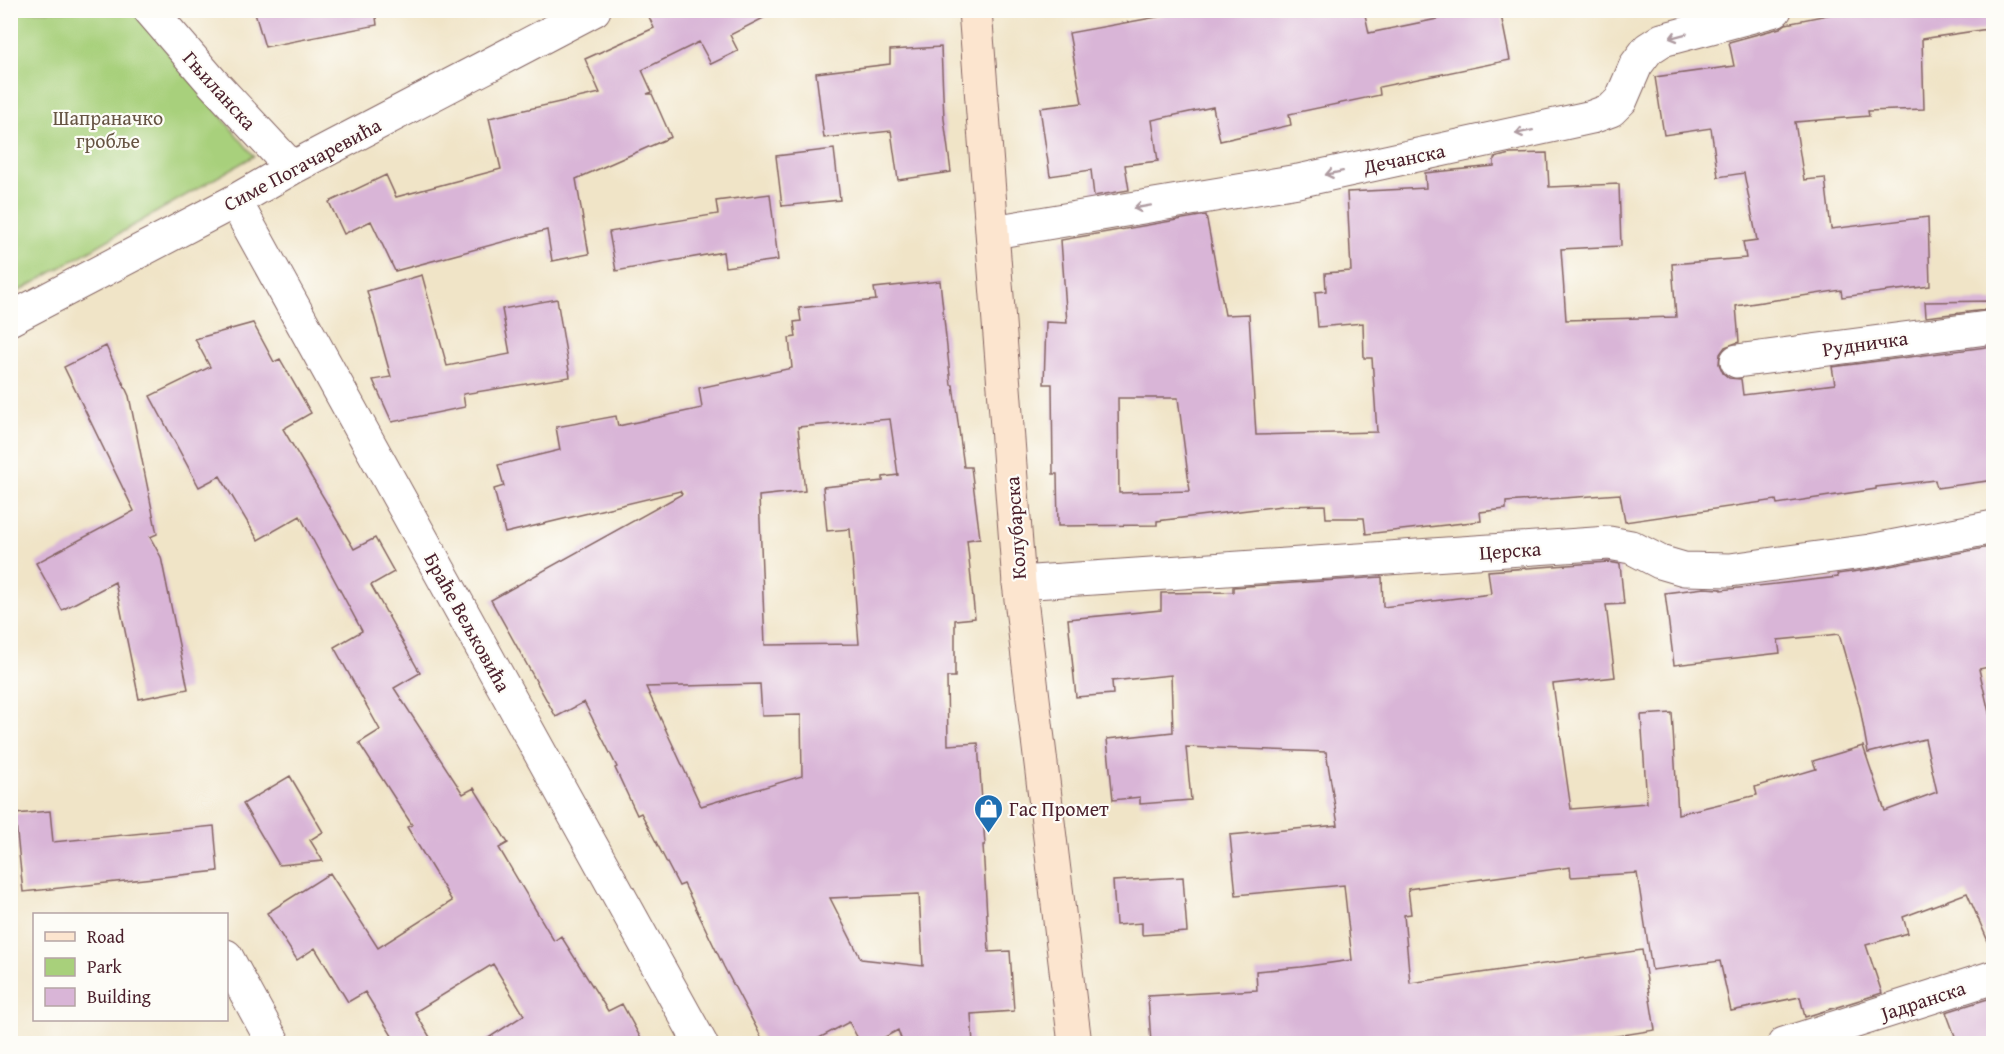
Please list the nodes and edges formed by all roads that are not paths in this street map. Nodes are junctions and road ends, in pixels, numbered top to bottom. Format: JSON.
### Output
{"nodes":[{"id":1,"x":150,"y":10,"type":"edge"},
{"id":2,"x":594,"y":10,"type":"edge"},
{"id":3,"x":975,"y":10,"type":"edge"},
{"id":4,"x":1775,"y":10,"type":"edge"},
{"id":5,"x":292,"y":168,"type":"junction"},
{"id":6,"x":235,"y":201,"type":"junction"},
{"id":7,"x":993,"y":232,"type":"junction"},
{"id":8,"x":10,"y":319,"type":"edge"},
{"id":9,"x":1994,"y":327,"type":"edge"},
{"id":10,"x":1737,"y":361,"type":"dead end"},
{"id":11,"x":1994,"y":527,"type":"edge"},
{"id":12,"x":1019,"y":583,"type":"junction"},
{"id":13,"x":228,"y":960,"type":"edge"},
{"id":14,"x":1994,"y":977,"type":"edge"},
{"id":15,"x":274,"y":1044,"type":"edge"},
{"id":16,"x":701,"y":1044,"type":"edge"},
{"id":17,"x":1075,"y":1044,"type":"edge"},
{"id":18,"x":1784,"y":1044,"type":"edge"}],
"edges":[{"from":1,"to":5,"type":"street","name":"Гњиланска"},
{"from":2,"to":5,"type":"street","name":"Симе Погачаревића"},
{"from":3,"to":7,"type":"main road","name":"Колубарска"},
{"from":4,"to":7,"type":"street","name":"Дечанска","one_way":true},
{"from":5,"to":6,"type":"street","name":"Симе Погачаревића"},
{"from":6,"to":8,"type":"street","name":"Симе Погачаревића"},
{"from":6,"to":16,"type":"street","name":"Браће Вељковића"},
{"from":7,"to":12,"type":"main road","name":"Колубарска"},
{"from":9,"to":10,"type":"street","name":"Рудничка"},
{"from":11,"to":12,"type":"street","name":"Церска"},
{"from":12,"to":17,"type":"main road","name":"Колубарска"},
{"from":13,"to":15,"type":"street"},
{"from":14,"to":18,"type":"street","name":"Јадранска"}]}
